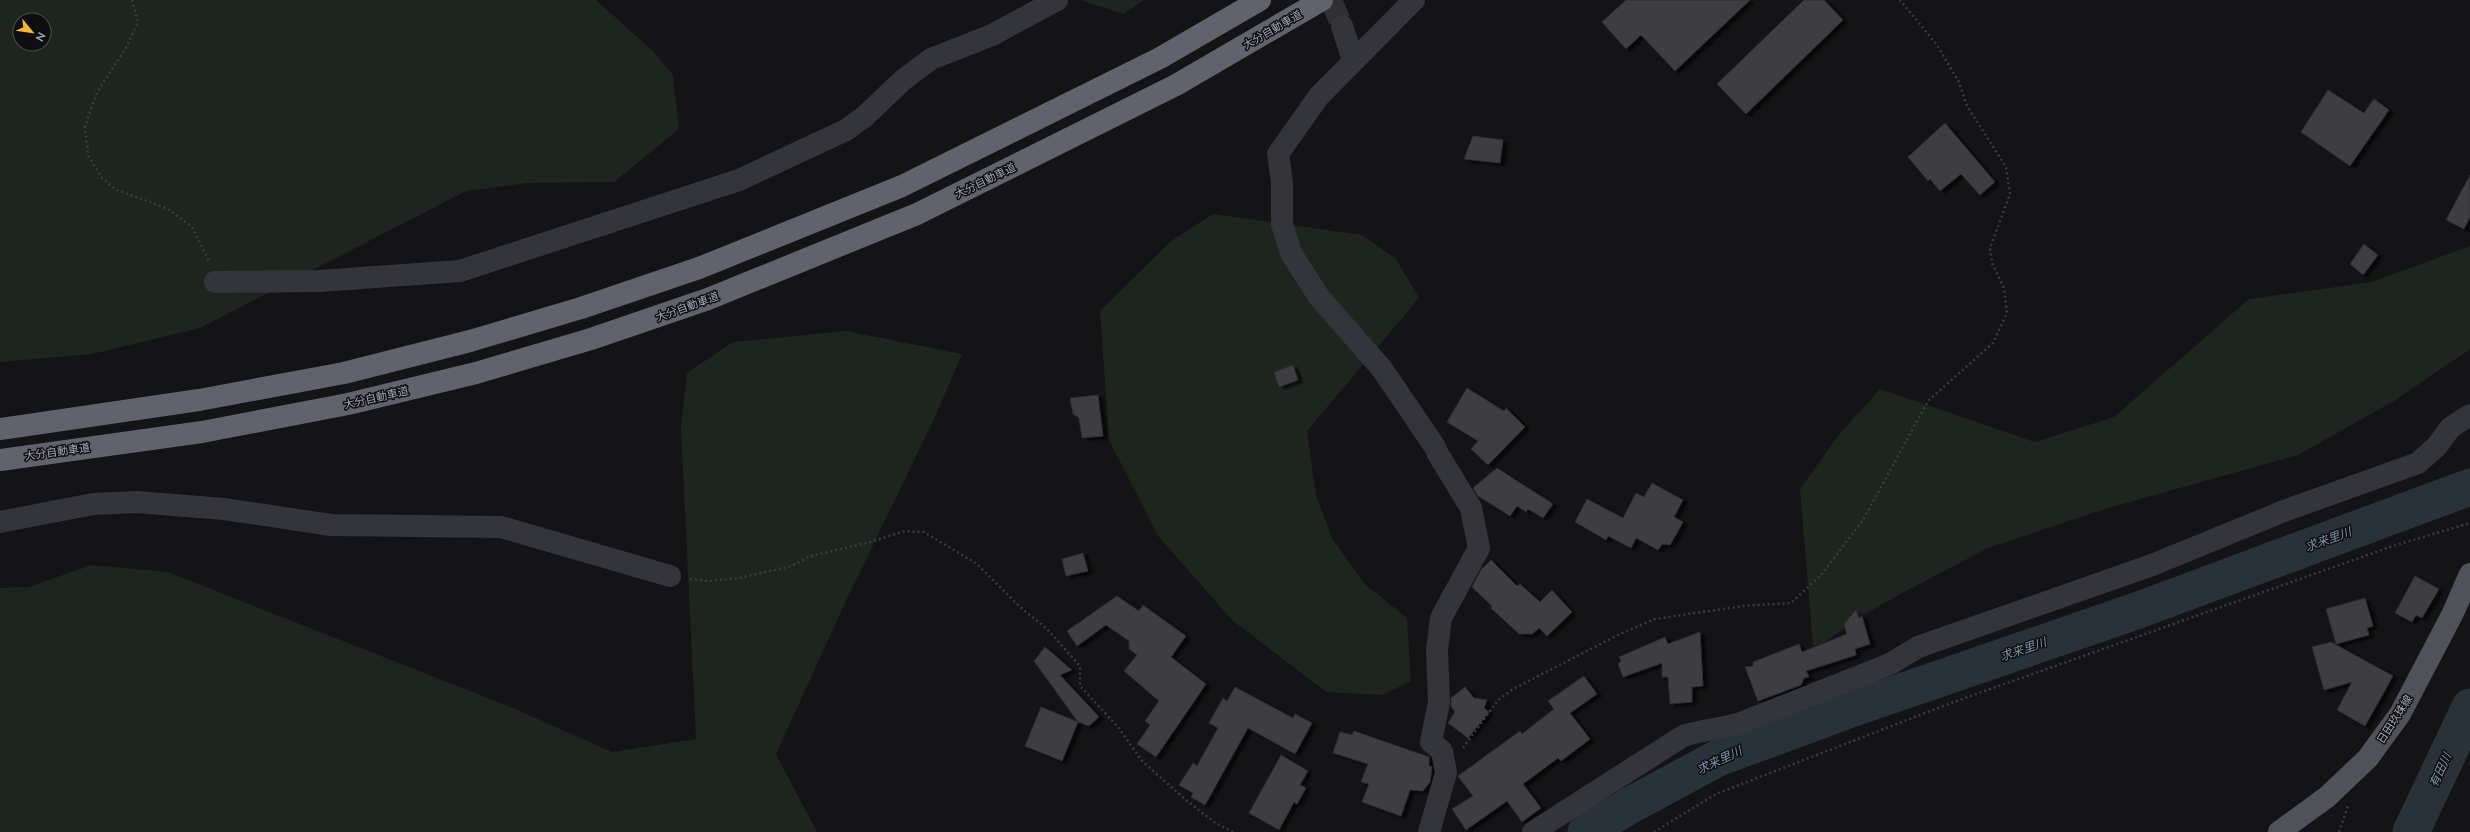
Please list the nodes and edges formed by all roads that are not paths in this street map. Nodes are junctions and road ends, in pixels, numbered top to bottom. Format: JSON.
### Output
{"nodes":[{"id":1,"x":1057,"y":0,"type":"edge"},
{"id":2,"x":1260,"y":0,"type":"edge"},
{"id":3,"x":1322,"y":0,"type":"edge"},
{"id":4,"x":1414,"y":0,"type":"edge"},
{"id":5,"x":1342,"y":26,"type":"tunnel mouth"},
{"id":6,"x":1353,"y":60,"type":"junction"},
{"id":7,"x":215,"y":282,"type":"road end"},
{"id":8,"x":2470,"y":415,"type":"edge"},
{"id":9,"x":0,"y":429,"type":"edge"},
{"id":10,"x":0,"y":460,"type":"edge"},
{"id":11,"x":0,"y":522,"type":"edge"},
{"id":12,"x":2470,"y":574,"type":"edge"},
{"id":13,"x":670,"y":576,"type":"road end"},
{"id":14,"x":1429,"y":832,"type":"edge"},
{"id":15,"x":1533,"y":832,"type":"edge"},
{"id":16,"x":2279,"y":832,"type":"edge"}],
"edges":[{"from":1,"to":7,"type":"street"},
{"from":2,"to":9,"type":"highway"},
{"from":3,"to":10,"type":"highway","name":"大分自動車道"},
{"from":4,"to":6,"type":"street"},
{"from":5,"to":6,"type":"street"},
{"from":6,"to":14,"type":"street"},
{"from":8,"to":15,"type":"street"},
{"from":11,"to":13,"type":"street"},
{"from":12,"to":16,"type":"main road","name":"日田玖珠線"}]}
